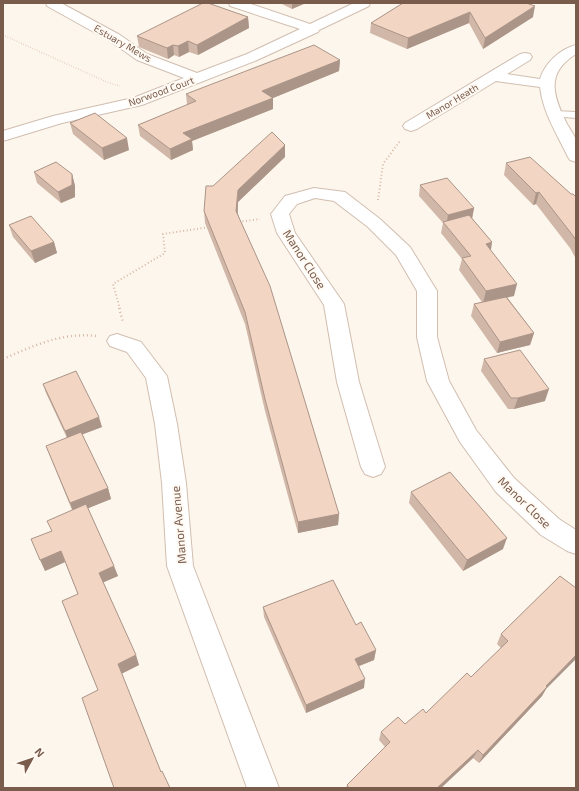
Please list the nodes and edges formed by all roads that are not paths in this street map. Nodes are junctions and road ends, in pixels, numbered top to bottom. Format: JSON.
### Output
{"nodes":[{"id":1,"x":52,"y":3,"type":"edge"},
{"id":2,"x":235,"y":3,"type":"edge"},
{"id":3,"x":364,"y":3,"type":"edge"},
{"id":4,"x":313,"y":28,"type":"junction"},
{"id":5,"x":576,"y":49,"type":"edge"},
{"id":6,"x":526,"y":57,"type":"dead end"},
{"id":7,"x":493,"y":76,"type":"junction"},
{"id":8,"x":196,"y":78,"type":"junction"},
{"id":9,"x":547,"y":84,"type":"junction"},
{"id":10,"x":555,"y":114,"type":"junction"},
{"id":11,"x":576,"y":115,"type":"edge"},
{"id":12,"x":411,"y":126,"type":"road end"},
{"id":13,"x":3,"y":136,"type":"edge"},
{"id":14,"x":574,"y":149,"type":"edge"},
{"id":15,"x":117,"y":341,"type":"road end"},
{"id":16,"x":373,"y":468,"type":"dead end"},
{"id":17,"x":576,"y":543,"type":"edge"},
{"id":18,"x":263,"y":788,"type":"edge"}],
"edges":[{"from":1,"to":8,"type":"street","name":"Estuary Mews"},
{"from":2,"to":4,"type":"street"},
{"from":3,"to":4,"type":"street","name":"Norwood Court"},
{"from":4,"to":8,"type":"street","name":"Norwood Court"},
{"from":5,"to":9,"type":"street"},
{"from":6,"to":7,"type":"street","name":"Manor Heath"},
{"from":7,"to":9,"type":"street"},
{"from":7,"to":12,"type":"street","name":"Manor Heath"},
{"from":8,"to":13,"type":"street","name":"Norwood Court"},
{"from":9,"to":10,"type":"street"},
{"from":10,"to":11,"type":"lane"},
{"from":10,"to":14,"type":"street"},
{"from":15,"to":18,"type":"street","name":"Manor Avenue"},
{"from":16,"to":17,"type":"street","name":"Manor Close"}]}
